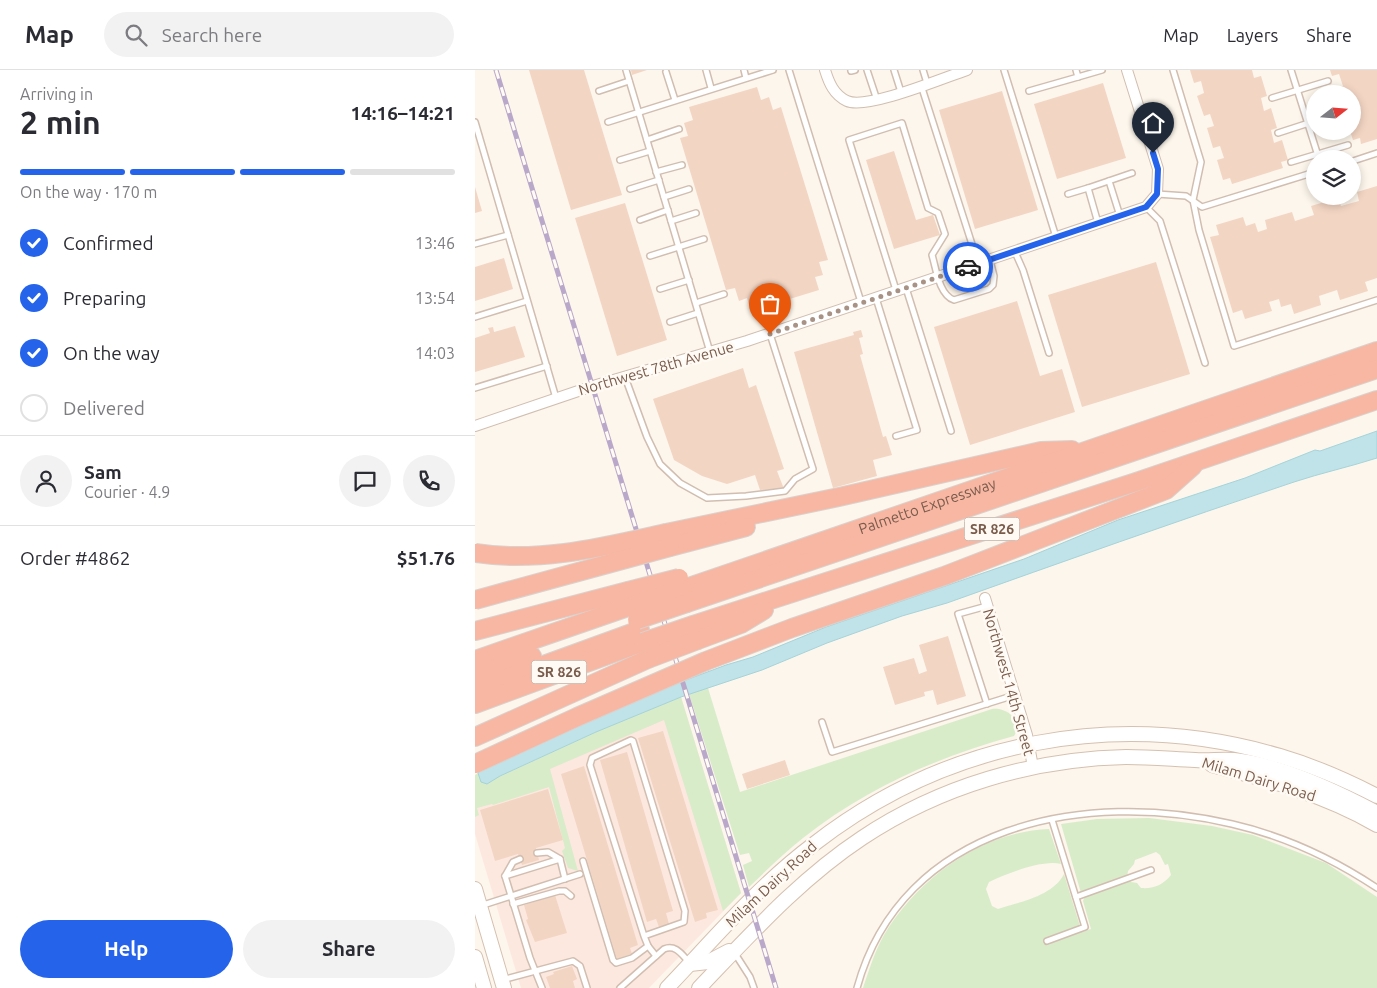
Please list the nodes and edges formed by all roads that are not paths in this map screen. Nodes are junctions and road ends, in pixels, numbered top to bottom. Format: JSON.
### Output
{"nodes":[{"id":1,"x":626,"y":70,"type":"edge"},
{"id":2,"x":706,"y":70,"type":"edge"},
{"id":3,"x":744,"y":70,"type":"edge"},
{"id":4,"x":773,"y":70,"type":"edge"},
{"id":5,"x":789,"y":70,"type":"edge"},
{"id":6,"x":825,"y":70,"type":"edge"},
{"id":7,"x":867,"y":70,"type":"edge"},
{"id":8,"x":894,"y":70,"type":"edge"},
{"id":9,"x":923,"y":70,"type":"edge"},
{"id":10,"x":967,"y":70,"type":"edge"},
{"id":11,"x":1005,"y":70,"type":"edge"},
{"id":12,"x":1075,"y":70,"type":"edge"},
{"id":13,"x":1102,"y":70,"type":"edge"},
{"id":14,"x":1127,"y":70,"type":"edge"},
{"id":15,"x":1173,"y":70,"type":"edge"},
{"id":16,"x":1291,"y":70,"type":"edge"},
{"id":17,"x":666,"y":72,"type":"dead end"},
{"id":18,"x":1078,"y":77,"type":"junction"},
{"id":19,"x":746,"y":78,"type":"junction"},
{"id":20,"x":1328,"y":81,"type":"dead end"},
{"id":21,"x":629,"y":82,"type":"junction"},
{"id":22,"x":924,"y":84,"type":"junction"},
{"id":23,"x":711,"y":88,"type":"junction"},
{"id":24,"x":1298,"y":90,"type":"junction"},
{"id":25,"x":599,"y":91,"type":"dead end"},
{"id":26,"x":1029,"y":91,"type":"dead end"},
{"id":27,"x":901,"y":92,"type":"junction"},
{"id":28,"x":1272,"y":98,"type":"dead end"},
{"id":29,"x":675,"y":100,"type":"junction"},
{"id":30,"x":877,"y":100,"type":"junction"},
{"id":31,"x":639,"y":112,"type":"junction"},
{"id":32,"x":1306,"y":116,"type":"edge"},
{"id":33,"x":475,"y":122,"type":"edge"},
{"id":34,"x":609,"y":122,"type":"dead end"},
{"id":35,"x":1306,"y":124,"type":"edge"},
{"id":36,"x":679,"y":129,"type":"dead end"},
{"id":37,"x":1278,"y":133,"type":"dead end"},
{"id":38,"x":647,"y":140,"type":"junction"},
{"id":39,"x":1348,"y":145,"type":"dead end"},
{"id":40,"x":1335,"y":150,"type":"edge"},
{"id":41,"x":650,"y":151,"type":"junction"},
{"id":42,"x":1377,"y":153,"type":"edge"},
{"id":43,"x":1361,"y":158,"type":"edge"},
{"id":44,"x":1306,"y":159,"type":"edge"},
{"id":45,"x":620,"y":160,"type":"dead end"},
{"id":46,"x":1291,"y":162,"type":"dead end"},
{"id":47,"x":682,"y":165,"type":"dead end"},
{"id":48,"x":657,"y":172,"type":"junction"},
{"id":49,"x":1132,"y":173,"type":"dead end"},
{"id":50,"x":1306,"y":175,"type":"edge"},
{"id":51,"x":659,"y":180,"type":"junction"},
{"id":52,"x":1109,"y":181,"type":"junction"},
{"id":53,"x":1088,"y":188,"type":"junction"},
{"id":54,"x":630,"y":189,"type":"dead end"},
{"id":55,"x":689,"y":189,"type":"dead end"},
{"id":56,"x":1068,"y":194,"type":"dead end"},
{"id":57,"x":1157,"y":194,"type":"junction"},
{"id":58,"x":664,"y":197,"type":"junction"},
{"id":59,"x":1193,"y":200,"type":"junction"},
{"id":60,"x":1146,"y":207,"type":"junction"},
{"id":61,"x":668,"y":210,"type":"junction"},
{"id":62,"x":696,"y":214,"type":"dead end"},
{"id":63,"x":1120,"y":216,"type":"junction"},
{"id":64,"x":640,"y":220,"type":"dead end"},
{"id":65,"x":671,"y":221,"type":"junction"},
{"id":66,"x":1098,"y":224,"type":"junction"},
{"id":67,"x":508,"y":234,"type":"junction"},
{"id":68,"x":1056,"y":238,"type":"junction"},
{"id":69,"x":704,"y":239,"type":"dead end"},
{"id":70,"x":475,"y":244,"type":"edge"},
{"id":71,"x":679,"y":247,"type":"junction"},
{"id":72,"x":1015,"y":252,"type":"junction"},
{"id":73,"x":650,"y":256,"type":"dead end"},
{"id":74,"x":990,"y":260,"type":"junction"},
{"id":75,"x":978,"y":263,"type":"junction"},
{"id":76,"x":939,"y":276,"type":"junction"},
{"id":77,"x":689,"y":280,"type":"junction"},
{"id":78,"x":660,"y":289,"type":"dead end"},
{"id":79,"x":901,"y":289,"type":"junction"},
{"id":80,"x":724,"y":294,"type":"dead end"},
{"id":81,"x":875,"y":297,"type":"junction"},
{"id":82,"x":1377,"y":300,"type":"edge"},
{"id":83,"x":527,"y":301,"type":"junction"},
{"id":84,"x":861,"y":302,"type":"junction"},
{"id":85,"x":696,"y":303,"type":"junction"},
{"id":86,"x":698,"y":313,"type":"junction"},
{"id":87,"x":475,"y":317,"type":"edge"},
{"id":88,"x":670,"y":322,"type":"dead end"},
{"id":89,"x":770,"y":334,"type":"junction"},
{"id":90,"x":1377,"y":351,"type":"edge"},
{"id":91,"x":710,"y":353,"type":"junction"},
{"id":92,"x":1049,"y":353,"type":"dead end"},
{"id":93,"x":1205,"y":363,"type":"dead end"},
{"id":94,"x":547,"y":366,"type":"junction"},
{"id":95,"x":1377,"y":369,"type":"edge"},
{"id":96,"x":625,"y":377,"type":"junction"},
{"id":97,"x":1377,"y":381,"type":"edge"},
{"id":98,"x":475,"y":388,"type":"edge"},
{"id":99,"x":556,"y":398,"type":"junction"},
{"id":100,"x":1377,"y":400,"type":"edge"},
{"id":101,"x":475,"y":426,"type":"edge"},
{"id":102,"x":951,"y":431,"type":"dead end"},
{"id":103,"x":896,"y":436,"type":"dead end"},
{"id":104,"x":1090,"y":449,"type":"junction"},
{"id":105,"x":1201,"y":460,"type":"junction"},
{"id":106,"x":668,"y":540,"type":"junction"},
{"id":107,"x":475,"y":553,"type":"edge"},
{"id":108,"x":475,"y":600,"type":"edge"},
{"id":109,"x":986,"y":602,"type":"joint"},
{"id":110,"x":688,"y":608,"type":"junction"},
{"id":111,"x":636,"y":618,"type":"junction"},
{"id":112,"x":475,"y":631,"type":"edge"},
{"id":113,"x":475,"y":660,"type":"edge"},
{"id":114,"x":475,"y":676,"type":"edge"},
{"id":115,"x":475,"y":690,"type":"edge"},
{"id":116,"x":1015,"y":695,"type":"junction"},
{"id":117,"x":475,"y":704,"type":"edge"},
{"id":118,"x":987,"y":704,"type":"junction"},
{"id":119,"x":822,"y":722,"type":"dead end"},
{"id":120,"x":475,"y":737,"type":"edge"},
{"id":121,"x":1029,"y":744,"type":"junction"},
{"id":122,"x":1194,"y":760,"type":"junction"},
{"id":123,"x":475,"y":764,"type":"edge"},
{"id":124,"x":1033,"y":767,"type":"junction"},
{"id":125,"x":1377,"y":796,"type":"edge"},
{"id":126,"x":1377,"y":813,"type":"edge"},
{"id":127,"x":1052,"y":820,"type":"junction"},
{"id":128,"x":1377,"y":826,"type":"edge"},
{"id":129,"x":537,"y":853,"type":"dead end"},
{"id":130,"x":520,"y":859,"type":"dead end"},
{"id":131,"x":559,"y":859,"type":"junction"},
{"id":132,"x":583,"y":861,"type":"dead end"},
{"id":133,"x":1151,"y":870,"type":"dead end"},
{"id":134,"x":580,"y":874,"type":"dead end"},
{"id":135,"x":505,"y":876,"type":"junction"},
{"id":136,"x":565,"y":879,"type":"junction"},
{"id":137,"x":1377,"y":888,"type":"edge"},
{"id":138,"x":475,"y":889,"type":"edge"},
{"id":139,"x":511,"y":896,"type":"junction"},
{"id":140,"x":571,"y":896,"type":"dead end"},
{"id":141,"x":1076,"y":897,"type":"junction"},
{"id":142,"x":513,"y":904,"type":"junction"},
{"id":143,"x":478,"y":907,"type":"edge"},
{"id":144,"x":644,"y":936,"type":"junction"},
{"id":145,"x":1047,"y":941,"type":"dead end"},
{"id":146,"x":648,"y":946,"type":"junction"},
{"id":147,"x":737,"y":948,"type":"junction"},
{"id":148,"x":656,"y":956,"type":"junction"},
{"id":149,"x":475,"y":957,"type":"edge"},
{"id":150,"x":691,"y":964,"type":"junction"},
{"id":151,"x":536,"y":971,"type":"junction"},
{"id":152,"x":503,"y":984,"type":"edge"},
{"id":153,"x":704,"y":987,"type":"edge"},
{"id":154,"x":484,"y":988,"type":"edge"},
{"id":155,"x":543,"y":988,"type":"edge"},
{"id":156,"x":587,"y":988,"type":"edge"},
{"id":157,"x":620,"y":988,"type":"edge"},
{"id":158,"x":667,"y":988,"type":"edge"},
{"id":159,"x":755,"y":988,"type":"edge"},
{"id":160,"x":857,"y":988,"type":"edge"}],
"edges":[{"from":1,"to":21,"type":"lane"},
{"from":2,"to":23,"type":"lane"},
{"from":3,"to":19,"type":"lane"},
{"from":4,"to":19,"type":"lane"},
{"from":5,"to":84,"type":"lane"},
{"from":6,"to":30,"type":"street"},
{"from":7,"to":30,"type":"lane"},
{"from":8,"to":27,"type":"lane"},
{"from":9,"to":22,"type":"lane"},
{"from":10,"to":22,"type":"street"},
{"from":11,"to":68,"type":"lane"},
{"from":12,"to":18,"type":"lane"},
{"from":13,"to":18,"type":"lane"},
{"from":14,"to":57,"type":"street"},
{"from":15,"to":59,"type":"lane"},
{"from":16,"to":24,"type":"lane"},
{"from":17,"to":29,"type":"lane"},
{"from":18,"to":26,"type":"lane"},
{"from":19,"to":23,"type":"lane"},
{"from":20,"to":24,"type":"lane"},
{"from":21,"to":25,"type":"lane"},
{"from":21,"to":31,"type":"lane"},
{"from":22,"to":27,"type":"street"},
{"from":22,"to":75,"type":"lane"},
{"from":23,"to":29,"type":"lane"},
{"from":24,"to":28,"type":"lane"},
{"from":24,"to":32,"type":"lane"},
{"from":27,"to":30,"type":"street"},
{"from":29,"to":31,"type":"lane"},
{"from":31,"to":34,"type":"lane"},
{"from":31,"to":38,"type":"lane"},
{"from":33,"to":67,"type":"lane"},
{"from":35,"to":37,"type":"lane"},
{"from":36,"to":38,"type":"lane"},
{"from":38,"to":41,"type":"lane"},
{"from":39,"to":40,"type":"lane"},
{"from":41,"to":45,"type":"lane"},
{"from":41,"to":48,"type":"lane"},
{"from":42,"to":43,"type":"lane"},
{"from":44,"to":46,"type":"lane"},
{"from":47,"to":48,"type":"lane"},
{"from":48,"to":51,"type":"lane"},
{"from":49,"to":52,"type":"lane"},
{"from":50,"to":59,"type":"lane"},
{"from":51,"to":54,"type":"lane"},
{"from":51,"to":58,"type":"lane"},
{"from":52,"to":53,"type":"lane"},
{"from":52,"to":63,"type":"lane"},
{"from":53,"to":56,"type":"lane"},
{"from":53,"to":66,"type":"lane"},
{"from":55,"to":58,"type":"lane"},
{"from":57,"to":59,"type":"lane"},
{"from":57,"to":60,"type":"street"},
{"from":58,"to":61,"type":"lane"},
{"from":59,"to":82,"type":"lane"},
{"from":60,"to":63,"type":"street","name":"Northwest 78th Avenue"},
{"from":60,"to":93,"type":"lane"},
{"from":61,"to":64,"type":"lane"},
{"from":61,"to":65,"type":"lane"},
{"from":62,"to":65,"type":"lane"},
{"from":63,"to":66,"type":"street","name":"Northwest 78th Avenue"},
{"from":65,"to":71,"type":"lane"},
{"from":66,"to":68,"type":"street","name":"Northwest 78th Avenue"},
{"from":67,"to":70,"type":"lane"},
{"from":67,"to":83,"type":"lane"},
{"from":68,"to":72,"type":"street","name":"Northwest 78th Avenue"},
{"from":69,"to":71,"type":"lane"},
{"from":71,"to":73,"type":"lane"},
{"from":71,"to":77,"type":"lane"},
{"from":72,"to":74,"type":"street","name":"Northwest 78th Avenue"},
{"from":72,"to":92,"type":"lane"},
{"from":74,"to":75,"type":"street","name":"Northwest 78th Avenue"},
{"from":74,"to":76,"type":"lane"},
{"from":75,"to":76,"type":"street","name":"Northwest 78th Avenue"},
{"from":76,"to":79,"type":"street","name":"Northwest 78th Avenue"},
{"from":76,"to":79,"type":"lane"},
{"from":77,"to":78,"type":"lane"},
{"from":77,"to":85,"type":"lane"},
{"from":79,"to":81,"type":"street","name":"Northwest 78th Avenue"},
{"from":79,"to":102,"type":"lane"},
{"from":80,"to":85,"type":"lane"},
{"from":81,"to":84,"type":"street","name":"Northwest 78th Avenue"},
{"from":81,"to":103,"type":"lane"},
{"from":83,"to":87,"type":"lane"},
{"from":83,"to":94,"type":"lane"},
{"from":84,"to":89,"type":"street","name":"Northwest 78th Avenue"},
{"from":85,"to":86,"type":"lane"},
{"from":86,"to":88,"type":"lane"},
{"from":86,"to":91,"type":"lane"},
{"from":89,"to":91,"type":"street","name":"Northwest 78th Avenue"},
{"from":89,"to":96,"type":"lane"},
{"from":90,"to":104,"type":"highway","name":"Palmetto Expressway"},
{"from":91,"to":96,"type":"street","name":"Northwest 78th Avenue"},
{"from":94,"to":98,"type":"lane"},
{"from":94,"to":99,"type":"lane"},
{"from":95,"to":110,"type":"highway"},
{"from":96,"to":99,"type":"street","name":"Northwest 78th Avenue"},
{"from":97,"to":110,"type":"highway"},
{"from":99,"to":101,"type":"street","name":"Northwest 78th Avenue"},
{"from":100,"to":105,"type":"highway","number":"SR 826"},
{"from":104,"to":106,"type":"highway"},
{"from":104,"to":110,"type":"highway","name":"Palmetto Expressway"},
{"from":105,"to":110,"type":"highway","number":"SR 826"},
{"from":105,"to":123,"type":"highway","bridge":true},
{"from":106,"to":107,"type":"highway","bridge":true},
{"from":106,"to":108,"type":"highway","bridge":true},
{"from":109,"to":116,"type":"street","name":"Northwest 14th Street"},
{"from":109,"to":118,"type":"lane"},
{"from":110,"to":111,"type":"highway","number":"SR 826","bridge":true},
{"from":110,"to":111,"type":"highway","bridge":true},
{"from":110,"to":120,"type":"highway","bridge":true},
{"from":111,"to":112,"type":"highway"},
{"from":111,"to":113,"type":"highway","number":"SR 826"},
{"from":111,"to":114,"type":"highway"},
{"from":111,"to":115,"type":"highway"},
{"from":111,"to":117,"type":"highway","number":"SR 826"},
{"from":116,"to":118,"type":"lane"},
{"from":116,"to":121,"type":"street","name":"Northwest 14th Street"},
{"from":118,"to":119,"type":"lane"},
{"from":121,"to":124,"type":"street","name":"Northwest 14th Street"},
{"from":121,"to":125,"type":"main road","name":"Milam Dairy Road"},
{"from":121,"to":150,"type":"main road","name":"Milam Dairy Road"},
{"from":122,"to":124,"type":"main road","name":"Milam Dairy Road"},
{"from":122,"to":126,"type":"main road","name":"Milam Dairy Road"},
{"from":122,"to":128,"type":"main road","name":"Milam Dairy Road"},
{"from":124,"to":147,"type":"main road","name":"Milam Dairy Road"},
{"from":127,"to":137,"type":"lane"},
{"from":127,"to":141,"type":"lane"},
{"from":127,"to":160,"type":"lane"},
{"from":129,"to":131,"type":"lane"},
{"from":130,"to":135,"type":"lane"},
{"from":131,"to":135,"type":"lane"},
{"from":131,"to":136,"type":"lane"},
{"from":132,"to":146,"type":"lane"},
{"from":133,"to":141,"type":"lane"},
{"from":134,"to":136,"type":"lane"},
{"from":135,"to":139,"type":"lane"},
{"from":136,"to":139,"type":"lane"},
{"from":138,"to":143,"type":"main road"},
{"from":139,"to":142,"type":"lane"},
{"from":139,"to":143,"type":"lane"},
{"from":140,"to":142,"type":"lane"},
{"from":141,"to":145,"type":"lane"},
{"from":142,"to":151,"type":"lane"},
{"from":143,"to":152,"type":"main road"},
{"from":144,"to":144,"type":"lane"},
{"from":144,"to":146,"type":"lane"},
{"from":146,"to":148,"type":"lane"},
{"from":147,"to":150,"type":"main road"},
{"from":147,"to":153,"type":"main road","name":"Milam Dairy Road"},
{"from":147,"to":159,"type":"lane"},
{"from":148,"to":150,"type":"lane"},
{"from":148,"to":157,"type":"lane"},
{"from":149,"to":154,"type":"main road"},
{"from":150,"to":158,"type":"main road","name":"Milam Dairy Road"},
{"from":151,"to":152,"type":"lane"},
{"from":151,"to":155,"type":"lane"},
{"from":151,"to":156,"type":"lane"}]}
